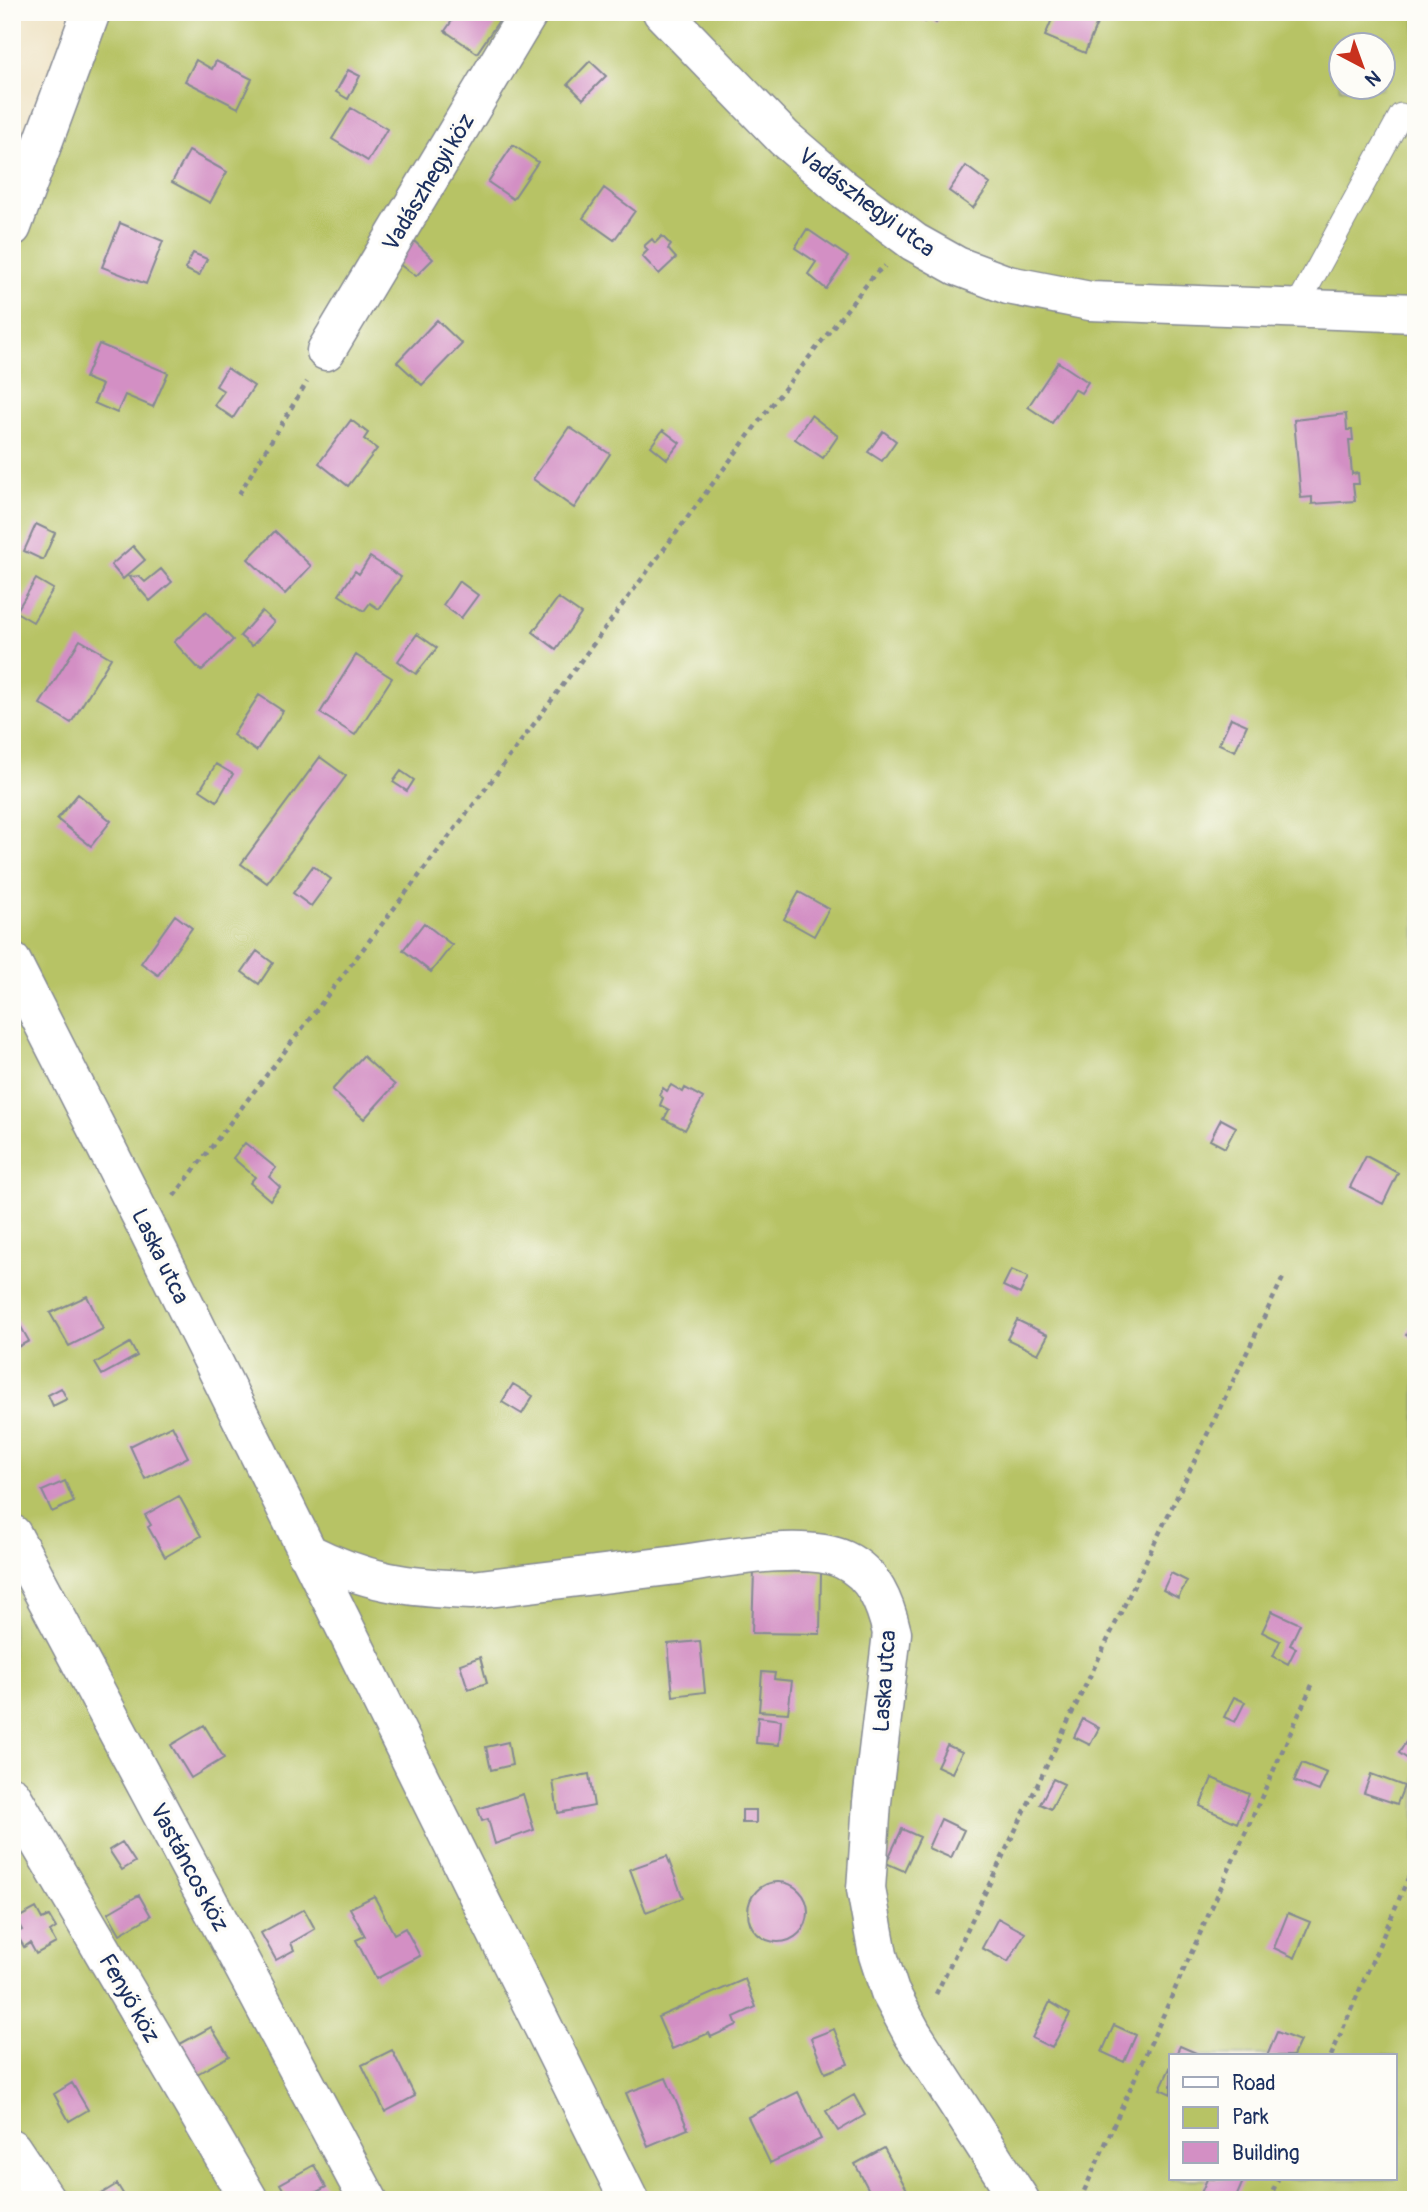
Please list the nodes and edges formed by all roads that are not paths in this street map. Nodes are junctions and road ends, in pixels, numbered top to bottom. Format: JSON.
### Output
{"nodes":[{"id":1,"x":91,"y":12,"type":"edge"},
{"id":2,"x":529,"y":12,"type":"edge"},
{"id":3,"x":662,"y":12,"type":"edge"},
{"id":4,"x":1401,"y":115,"type":"dead end"},
{"id":5,"x":12,"y":227,"type":"edge"},
{"id":6,"x":1296,"y":308,"type":"junction"},
{"id":7,"x":1416,"y":313,"type":"edge"},
{"id":8,"x":326,"y":351,"type":"road end"},
{"id":9,"x":12,"y":962,"type":"edge"},
{"id":10,"x":12,"y":1534,"type":"edge"},
{"id":11,"x":306,"y":1552,"type":"junction"},
{"id":12,"x":12,"y":1796,"type":"edge"},
{"id":13,"x":12,"y":2149,"type":"edge"},
{"id":14,"x":46,"y":2200,"type":"edge"},
{"id":15,"x":248,"y":2200,"type":"edge"},
{"id":16,"x":368,"y":2200,"type":"edge"},
{"id":17,"x":629,"y":2200,"type":"edge"},
{"id":18,"x":1020,"y":2200,"type":"edge"}],
"edges":[{"from":1,"to":5,"type":"street"},
{"from":2,"to":8,"type":"street","name":"Vadászhegyi köz"},
{"from":3,"to":6,"type":"street","name":"Vadászhegyi utca"},
{"from":4,"to":6,"type":"lane"},
{"from":6,"to":7,"type":"street","name":"Vadászhegyi utca"},
{"from":9,"to":11,"type":"street","name":"Laska utca"},
{"from":10,"to":16,"type":"street","name":"Vastáncos köz"},
{"from":11,"to":17,"type":"street","name":"Laska utca"},
{"from":11,"to":18,"type":"street","name":"Laska utca"},
{"from":12,"to":15,"type":"street","name":"Fenyő köz"},
{"from":13,"to":14,"type":"street"}]}
